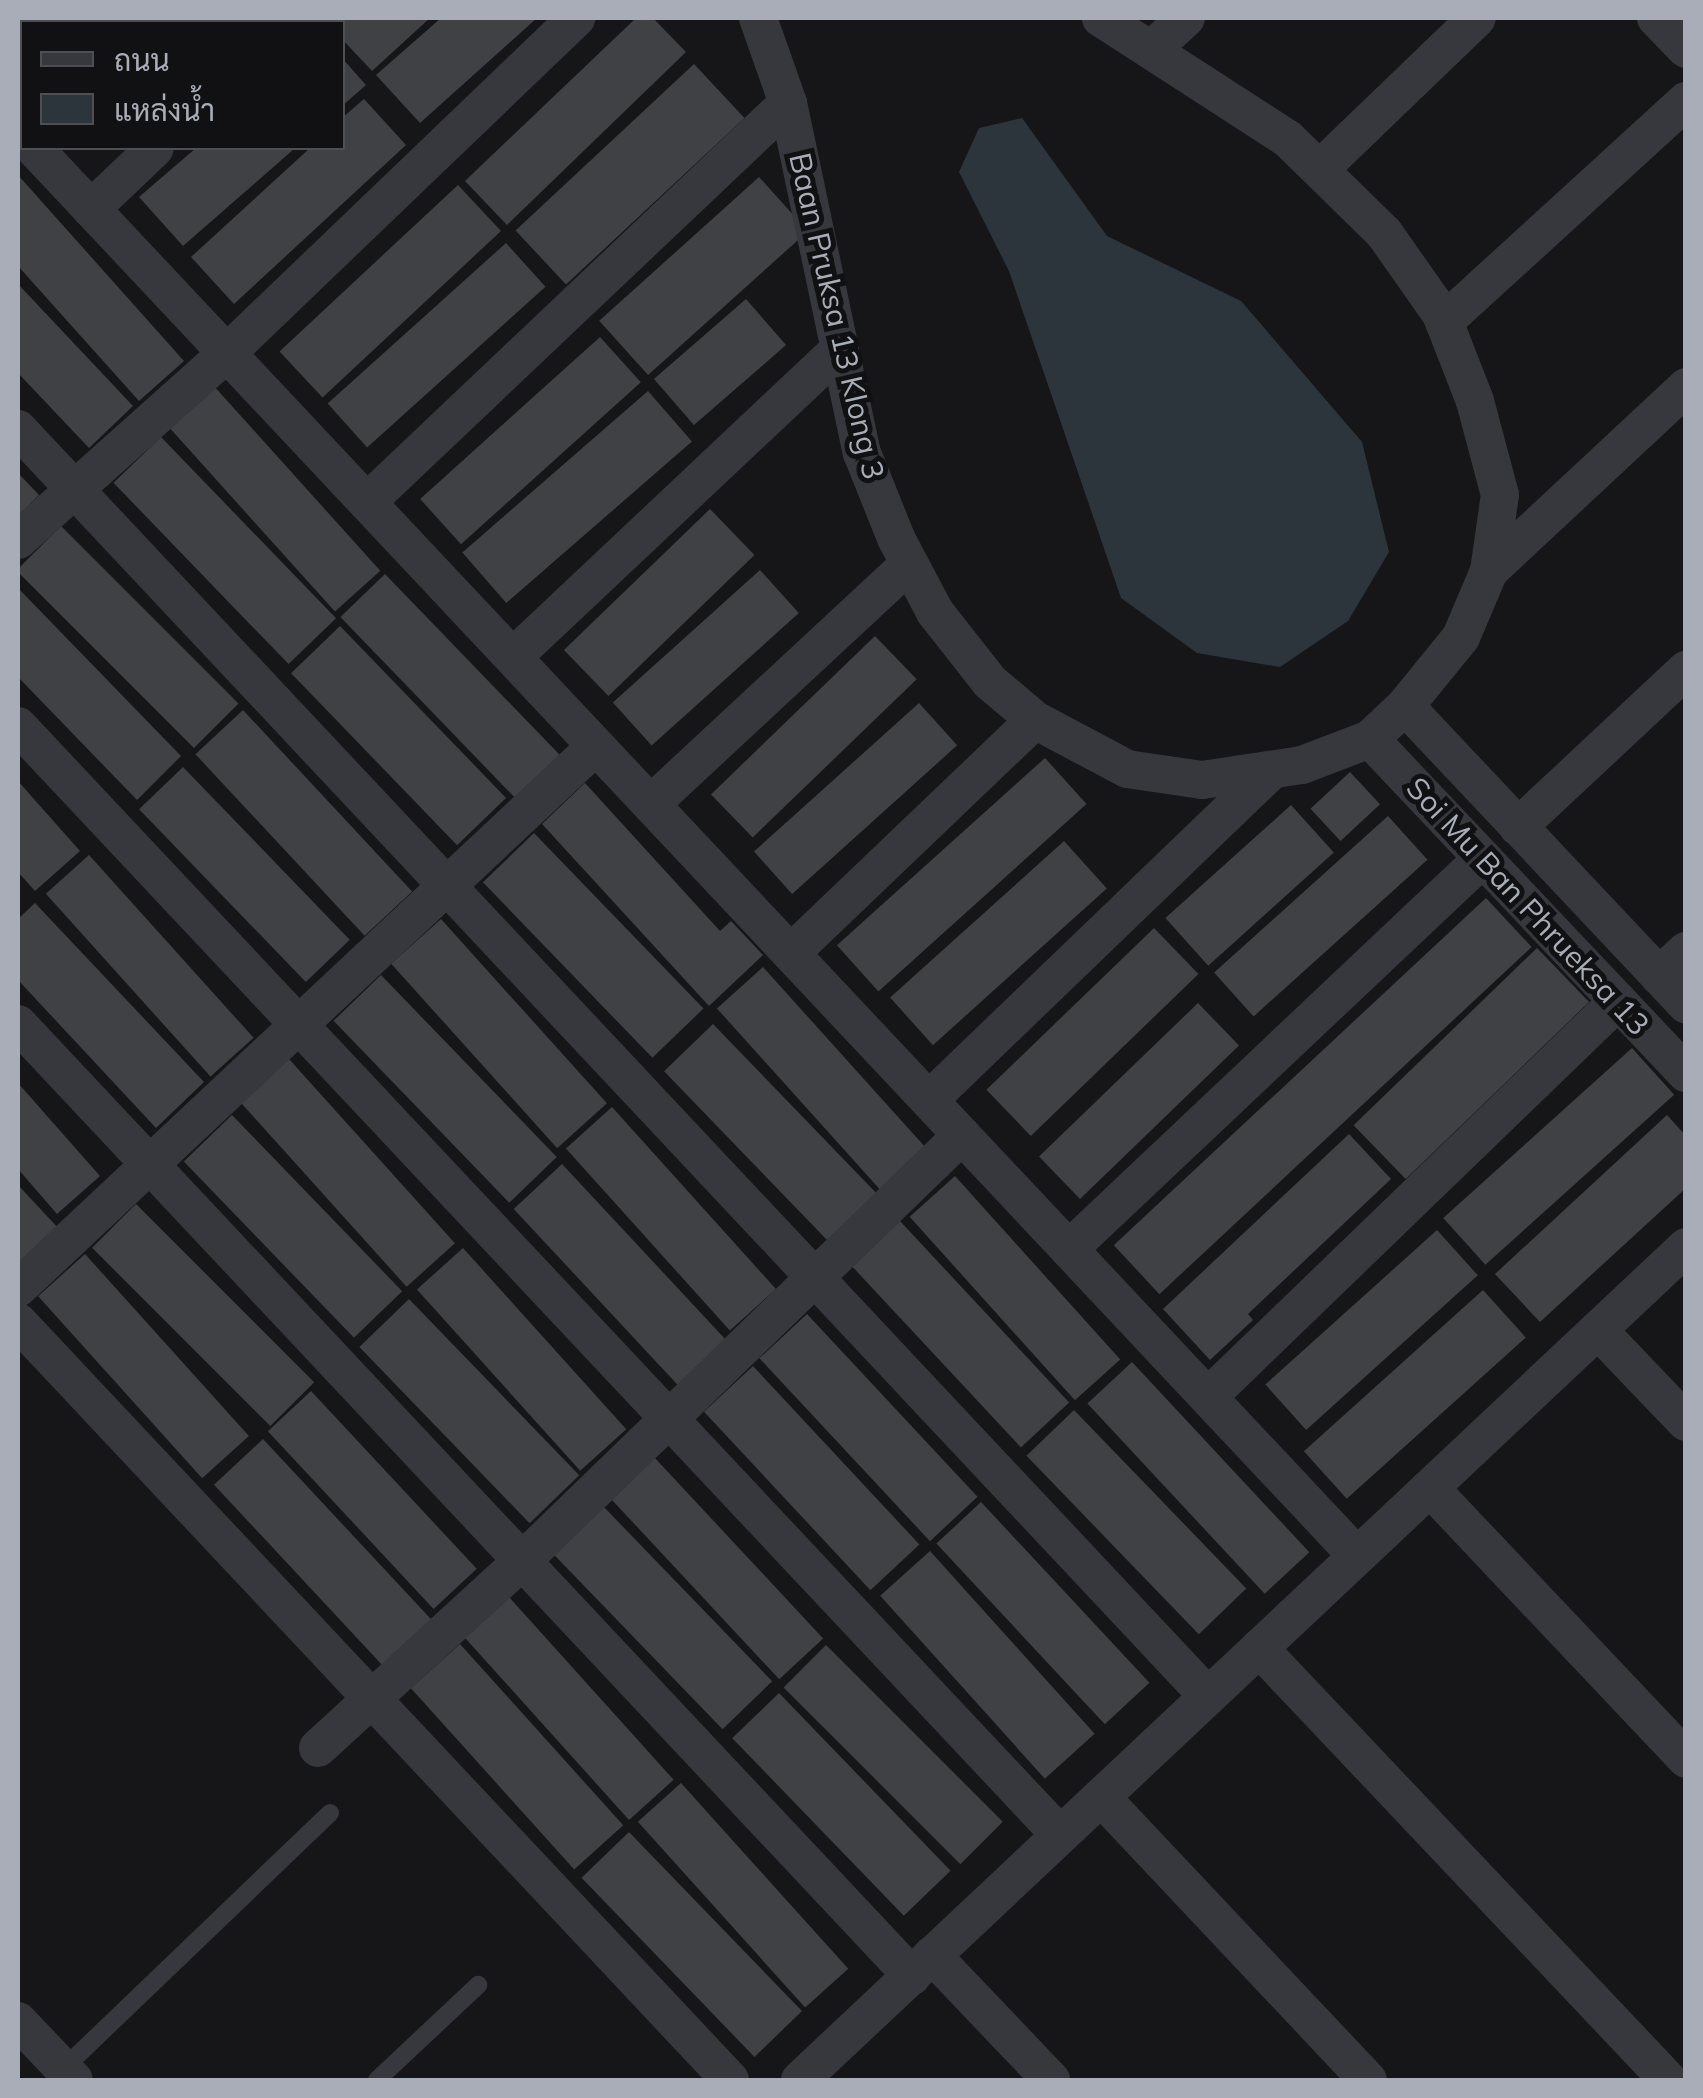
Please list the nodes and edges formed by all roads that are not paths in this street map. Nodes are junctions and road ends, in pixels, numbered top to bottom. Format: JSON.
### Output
{"nodes":[{"id":1,"x":576,"y":18,"type":"edge"},
{"id":2,"x":758,"y":18,"type":"edge"},
{"id":3,"x":1101,"y":18,"type":"edge"},
{"id":4,"x":1186,"y":18,"type":"edge"},
{"id":5,"x":1476,"y":18,"type":"edge"},
{"id":6,"x":1656,"y":18,"type":"edge"},
{"id":7,"x":1152,"y":49,"type":"junction"},
{"id":8,"x":1686,"y":49,"type":"edge"},
{"id":9,"x":1686,"y":100,"type":"edge"},
{"id":10,"x":788,"y":103,"type":"junction"},
{"id":11,"x":36,"y":150,"type":"edge"},
{"id":12,"x":154,"y":150,"type":"edge"},
{"id":13,"x":1320,"y":168,"type":"junction"},
{"id":14,"x":91,"y":209,"type":"junction"},
{"id":15,"x":1444,"y":322,"type":"junction"},
{"id":16,"x":840,"y":349,"type":"junction"},
{"id":17,"x":226,"y":353,"type":"junction"},
{"id":18,"x":1686,"y":387,"type":"edge"},
{"id":19,"x":18,"y":428,"type":"edge"},
{"id":20,"x":72,"y":487,"type":"junction"},
{"id":21,"x":367,"y":502,"type":"junction"},
{"id":22,"x":18,"y":540,"type":"edge"},
{"id":23,"x":909,"y":564,"type":"junction"},
{"id":24,"x":1490,"y":570,"type":"junction"},
{"id":25,"x":513,"y":657,"type":"junction"},
{"id":26,"x":1686,"y":670,"type":"edge"},
{"id":27,"x":1404,"y":706,"type":"junction"},
{"id":28,"x":1035,"y":720,"type":"junction"},
{"id":29,"x":18,"y":726,"type":"edge"},
{"id":30,"x":1370,"y":739,"type":"junction"},
{"id":31,"x":596,"y":746,"type":"junction"},
{"id":32,"x":1272,"y":770,"type":"junction"},
{"id":33,"x":651,"y":804,"type":"junction"},
{"id":34,"x":1518,"y":826,"type":"junction"},
{"id":35,"x":1484,"y":858,"type":"junction"},
{"id":36,"x":446,"y":885,"type":"junction"},
{"id":37,"x":790,"y":952,"type":"junction"},
{"id":38,"x":1672,"y":963,"type":"edge"},
{"id":39,"x":1618,"y":1001,"type":"junction"},
{"id":40,"x":1686,"y":1004,"type":"edge"},
{"id":41,"x":18,"y":1024,"type":"edge"},
{"id":42,"x":298,"y":1024,"type":"junction"},
{"id":43,"x":1686,"y":1073,"type":"edge"},
{"id":44,"x":929,"y":1100,"type":"junction"},
{"id":45,"x":962,"y":1135,"type":"junction"},
{"id":46,"x":150,"y":1166,"type":"junction"},
{"id":47,"x":1686,"y":1247,"type":"edge"},
{"id":48,"x":1069,"y":1249,"type":"junction"},
{"id":49,"x":816,"y":1278,"type":"junction"},
{"id":50,"x":18,"y":1288,"type":"edge"},
{"id":51,"x":18,"y":1322,"type":"edge"},
{"id":52,"x":1598,"y":1330,"type":"junction"},
{"id":53,"x":1208,"y":1397,"type":"junction"},
{"id":54,"x":670,"y":1420,"type":"junction"},
{"id":55,"x":1686,"y":1422,"type":"edge"},
{"id":56,"x":1430,"y":1488,"type":"junction"},
{"id":57,"x":1357,"y":1556,"type":"junction"},
{"id":58,"x":522,"y":1561,"type":"junction"},
{"id":59,"x":1260,"y":1648,"type":"junction"},
{"id":60,"x":1208,"y":1696,"type":"junction"},
{"id":61,"x":371,"y":1698,"type":"junction"},
{"id":62,"x":318,"y":1748,"type":"dead end"},
{"id":63,"x":1686,"y":1760,"type":"edge"},
{"id":64,"x":1101,"y":1797,"type":"junction"},
{"id":65,"x":330,"y":1812,"type":"dead end"},
{"id":66,"x":1060,"y":1835,"type":"junction"},
{"id":67,"x":922,"y":1965,"type":"junction"},
{"id":68,"x":478,"y":1986,"type":"dead end"},
{"id":69,"x":18,"y":2022,"type":"edge"},
{"id":70,"x":1686,"y":2064,"type":"edge"},
{"id":71,"x":68,"y":2075,"type":"edge"},
{"id":72,"x":377,"y":2080,"type":"edge"},
{"id":73,"x":730,"y":2080,"type":"edge"},
{"id":74,"x":800,"y":2080,"type":"edge"},
{"id":75,"x":1051,"y":2080,"type":"edge"},
{"id":76,"x":1368,"y":2080,"type":"edge"},
{"id":77,"x":1668,"y":2080,"type":"edge"}],
"edges":[{"from":1,"to":17,"type":"street"},
{"from":2,"to":10,"type":"street","name":"Baan Pruksa 13 Klong 3"},
{"from":3,"to":7,"type":"street","name":"Baan Pruksa 13 Klong 3"},
{"from":4,"to":7,"type":"street"},
{"from":5,"to":13,"type":"street"},
{"from":6,"to":8,"type":"street"},
{"from":7,"to":13,"type":"street","name":"Baan Pruksa 13 Klong 3"},
{"from":9,"to":15,"type":"street"},
{"from":10,"to":16,"type":"street","name":"Baan Pruksa 13 Klong 3"},
{"from":10,"to":21,"type":"street"},
{"from":11,"to":14,"type":"street"},
{"from":12,"to":14,"type":"street"},
{"from":13,"to":15,"type":"street","name":"Baan Pruksa 13 Klong 3"},
{"from":14,"to":17,"type":"street"},
{"from":15,"to":24,"type":"street","name":"Baan Pruksa 13 Klong 3"},
{"from":16,"to":23,"type":"street","name":"Baan Pruksa 13 Klong 3"},
{"from":16,"to":25,"type":"street"},
{"from":17,"to":20,"type":"street"},
{"from":17,"to":21,"type":"street"},
{"from":18,"to":24,"type":"street"},
{"from":19,"to":20,"type":"street"},
{"from":20,"to":22,"type":"street"},
{"from":20,"to":36,"type":"street"},
{"from":21,"to":25,"type":"street"},
{"from":23,"to":28,"type":"street","name":"Baan Pruksa 13 Klong 3"},
{"from":23,"to":33,"type":"street"},
{"from":24,"to":27,"type":"street","name":"Baan Pruksa 13 Klong 3"},
{"from":25,"to":31,"type":"street"},
{"from":26,"to":34,"type":"street"},
{"from":27,"to":30,"type":"street","name":"Baan Pruksa 13 Klong 3"},
{"from":27,"to":34,"type":"street","name":"Soi Mu Ban Phrueksa 13"},
{"from":28,"to":32,"type":"street","name":"Baan Pruksa 13 Klong 3"},
{"from":28,"to":37,"type":"street"},
{"from":29,"to":42,"type":"street"},
{"from":30,"to":32,"type":"street","name":"Baan Pruksa 13 Klong 3"},
{"from":30,"to":35,"type":"street","name":"Soi Mu Ban Phrueksa 13"},
{"from":31,"to":33,"type":"street"},
{"from":31,"to":36,"type":"street"},
{"from":32,"to":44,"type":"street"},
{"from":33,"to":37,"type":"street"},
{"from":34,"to":38,"type":"street","name":"Soi Mu Ban Phrueksa 13"},
{"from":35,"to":39,"type":"street","name":"Soi Mu Ban Phrueksa 13"},
{"from":35,"to":48,"type":"street"},
{"from":36,"to":42,"type":"street"},
{"from":36,"to":49,"type":"street"},
{"from":37,"to":44,"type":"street"},
{"from":38,"to":40,"type":"street","name":"Soi Mu Ban Phrueksa 13"},
{"from":39,"to":43,"type":"street","name":"Soi Mu Ban Phrueksa 13"},
{"from":39,"to":53,"type":"street"},
{"from":41,"to":46,"type":"street"},
{"from":42,"to":46,"type":"street"},
{"from":42,"to":54,"type":"street"},
{"from":44,"to":45,"type":"street"},
{"from":45,"to":48,"type":"street"},
{"from":45,"to":49,"type":"street"},
{"from":46,"to":50,"type":"street"},
{"from":46,"to":58,"type":"street"},
{"from":47,"to":52,"type":"street"},
{"from":48,"to":53,"type":"street"},
{"from":49,"to":54,"type":"street"},
{"from":49,"to":60,"type":"street"},
{"from":51,"to":61,"type":"street"},
{"from":52,"to":55,"type":"street"},
{"from":52,"to":56,"type":"street"},
{"from":53,"to":57,"type":"street"},
{"from":54,"to":58,"type":"street"},
{"from":54,"to":66,"type":"street"},
{"from":56,"to":57,"type":"street"},
{"from":56,"to":63,"type":"street"},
{"from":57,"to":59,"type":"street"},
{"from":58,"to":61,"type":"street"},
{"from":58,"to":67,"type":"street"},
{"from":59,"to":60,"type":"street"},
{"from":59,"to":77,"type":"street"},
{"from":60,"to":64,"type":"street"},
{"from":61,"to":62,"type":"street"},
{"from":61,"to":73,"type":"street"},
{"from":64,"to":66,"type":"street"},
{"from":64,"to":76,"type":"street"},
{"from":65,"to":71,"type":"lane"},
{"from":66,"to":67,"type":"street"},
{"from":67,"to":74,"type":"street"},
{"from":67,"to":75,"type":"street"},
{"from":68,"to":72,"type":"lane"},
{"from":69,"to":71,"type":"street"},
{"from":70,"to":77,"type":"lane"}]}
